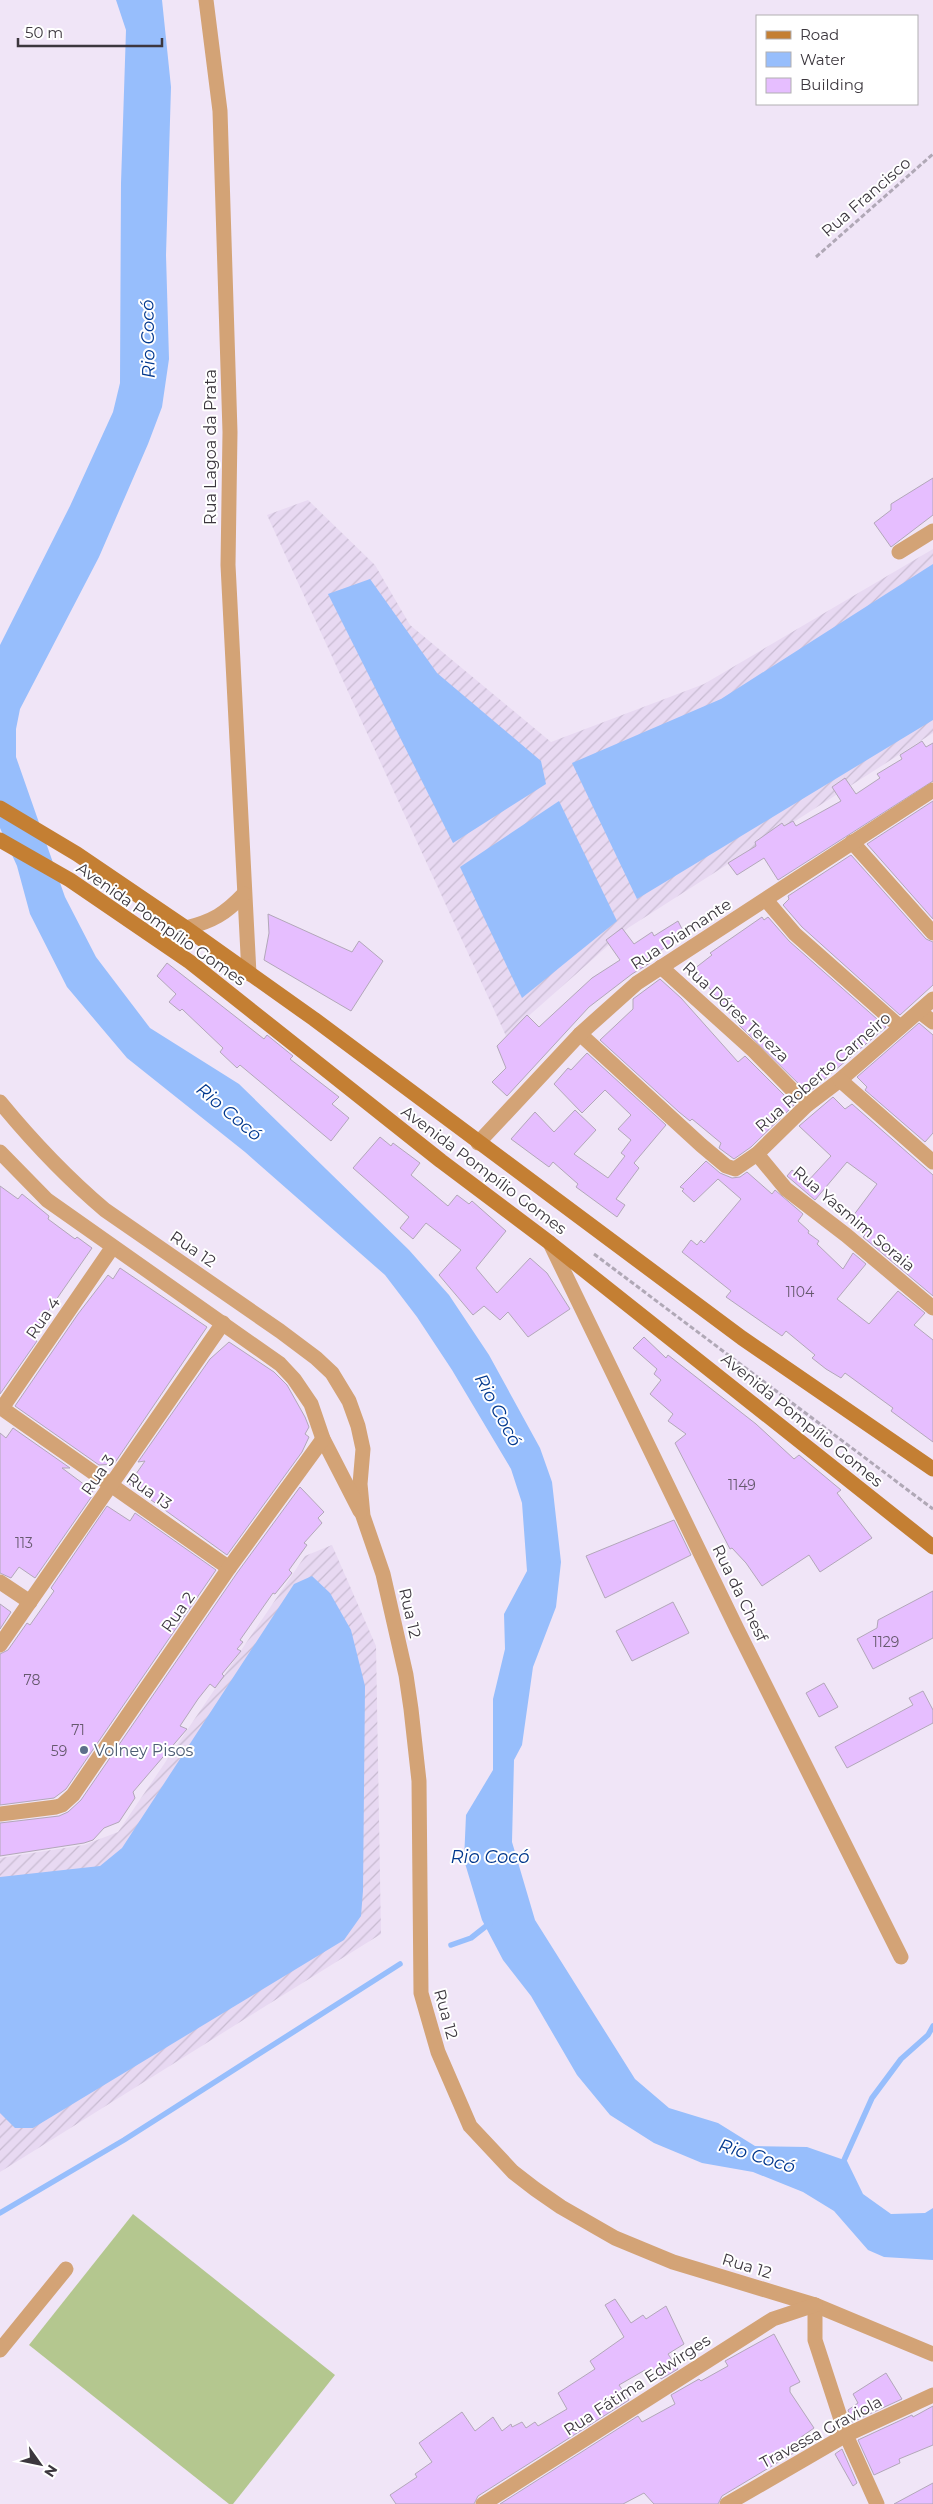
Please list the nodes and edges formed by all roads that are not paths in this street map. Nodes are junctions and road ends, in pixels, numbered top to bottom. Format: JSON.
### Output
{"nodes":[{"id":1,"x":206,"y":0,"type":"edge"},
{"id":2,"x":933,"y":531,"type":"edge"},
{"id":3,"x":899,"y":552,"type":"dead end"},
{"id":4,"x":933,"y":790,"type":"edge"},
{"id":5,"x":0,"y":808,"type":"edge"},
{"id":6,"x":0,"y":840,"type":"edge"},
{"id":7,"x":852,"y":842,"type":"junction"},
{"id":8,"x":244,"y":894,"type":"junction"},
{"id":9,"x":766,"y":900,"type":"junction"},
{"id":10,"x":186,"y":928,"type":"junction"},
{"id":11,"x":933,"y":933,"type":"edge"},
{"id":12,"x":661,"y":967,"type":"junction"},
{"id":13,"x":249,"y":974,"type":"junction"},
{"id":14,"x":933,"y":998,"type":"edge"},
{"id":15,"x":920,"y":1012,"type":"junction"},
{"id":16,"x":933,"y":1022,"type":"edge"},
{"id":17,"x":900,"y":1027,"type":"junction"},
{"id":18,"x":580,"y":1034,"type":"junction"},
{"id":19,"x":840,"y":1080,"type":"junction"},
{"id":20,"x":0,"y":1102,"type":"edge"},
{"id":21,"x":807,"y":1105,"type":"junction"},
{"id":22,"x":478,"y":1143,"type":"junction"},
{"id":23,"x":757,"y":1154,"type":"junction"},
{"id":24,"x":1,"y":1155,"type":"edge"},
{"id":25,"x":933,"y":1162,"type":"edge"},
{"id":26,"x":550,"y":1243,"type":"junction"},
{"id":27,"x":112,"y":1248,"type":"junction"},
{"id":28,"x":933,"y":1308,"type":"edge"},
{"id":29,"x":222,"y":1323,"type":"junction"},
{"id":30,"x":1,"y":1408,"type":"edge"},
{"id":31,"x":323,"y":1439,"type":"junction"},
{"id":32,"x":933,"y":1469,"type":"edge"},
{"id":33,"x":112,"y":1486,"type":"junction"},
{"id":34,"x":363,"y":1516,"type":"junction"},
{"id":35,"x":933,"y":1547,"type":"edge"},
{"id":36,"x":229,"y":1568,"type":"junction"},
{"id":37,"x":0,"y":1582,"type":"edge"},
{"id":38,"x":30,"y":1602,"type":"junction"},
{"id":39,"x":0,"y":1644,"type":"edge"},
{"id":40,"x":0,"y":1814,"type":"edge"},
{"id":41,"x":902,"y":1957,"type":"dead end"},
{"id":42,"x":66,"y":2268,"type":"dead end"},
{"id":43,"x":814,"y":2305,"type":"junction"},
{"id":44,"x":0,"y":2350,"type":"edge"},
{"id":45,"x":933,"y":2354,"type":"edge"},
{"id":46,"x":933,"y":2396,"type":"edge"},
{"id":47,"x":846,"y":2435,"type":"junction"},
{"id":48,"x":484,"y":2504,"type":"edge"},
{"id":49,"x":726,"y":2504,"type":"edge"},
{"id":50,"x":877,"y":2504,"type":"edge"}],
"edges":[{"from":1,"to":8,"type":"street","name":"Rua Lagoa da Prata"},
{"from":2,"to":3,"type":"street"},
{"from":4,"to":7,"type":"street","name":"Rua Diamante"},
{"from":5,"to":10,"type":"main road","name":"Avenida Pompílio Gomes"},
{"from":6,"to":26,"type":"main road","name":"Avenida Pompílio Gomes"},
{"from":7,"to":9,"type":"street","name":"Rua Diamante"},
{"from":7,"to":11,"type":"street"},
{"from":8,"to":10,"type":"street"},
{"from":8,"to":13,"type":"street","name":"Rua Lagoa da Prata"},
{"from":9,"to":12,"type":"street","name":"Rua Diamante"},
{"from":9,"to":17,"type":"street"},
{"from":10,"to":13,"type":"main road","name":"Avenida Pompílio Gomes"},
{"from":12,"to":18,"type":"street","name":"Rua Diamante"},
{"from":12,"to":21,"type":"street","name":"Rua Dóres Tereza"},
{"from":13,"to":22,"type":"main road","name":"Avenida Pompílio Gomes"},
{"from":14,"to":15,"type":"street","name":"Rua Roberto Carneiro"},
{"from":15,"to":16,"type":"street"},
{"from":15,"to":17,"type":"street","name":"Rua Roberto Carneiro"},
{"from":17,"to":19,"type":"street","name":"Rua Roberto Carneiro"},
{"from":18,"to":22,"type":"street","name":"Rua Diamante"},
{"from":18,"to":23,"type":"street","name":"Rua Roberto Carneiro"},
{"from":19,"to":21,"type":"street","name":"Rua Roberto Carneiro"},
{"from":19,"to":25,"type":"street"},
{"from":20,"to":34,"type":"street","name":"Rua 12"},
{"from":21,"to":23,"type":"street","name":"Rua Roberto Carneiro"},
{"from":22,"to":32,"type":"main road","name":"Avenida Pompílio Gomes"},
{"from":23,"to":28,"type":"street","name":"Rua Yasmim Soraia"},
{"from":24,"to":27,"type":"street","name":"Rua 12"},
{"from":26,"to":35,"type":"main road","name":"Avenida Pompílio Gomes"},
{"from":26,"to":41,"type":"street","name":"Rua da Chesf"},
{"from":27,"to":29,"type":"street","name":"Rua 12"},
{"from":27,"to":30,"type":"street","name":"Rua 4"},
{"from":29,"to":31,"type":"street","name":"Rua 12"},
{"from":29,"to":33,"type":"street","name":"Rua 3"},
{"from":30,"to":33,"type":"street","name":"Rua 13"},
{"from":31,"to":34,"type":"street","name":"Rua 12"},
{"from":31,"to":36,"type":"street","name":"Rua 2"},
{"from":33,"to":36,"type":"street","name":"Rua 13"},
{"from":33,"to":38,"type":"street","name":"Rua 3"},
{"from":34,"to":43,"type":"street","name":"Rua 12"},
{"from":36,"to":40,"type":"street","name":"Rua 2"},
{"from":37,"to":38,"type":"street"},
{"from":38,"to":39,"type":"street","name":"Rua 3"},
{"from":42,"to":44,"type":"street"},
{"from":43,"to":45,"type":"street","name":"Rua 12"},
{"from":43,"to":47,"type":"street"},
{"from":43,"to":48,"type":"street","name":"Rua Fátima Edwirges"},
{"from":46,"to":47,"type":"street","name":"Travessa Graviola"},
{"from":47,"to":49,"type":"street","name":"Travessa Graviola"},
{"from":47,"to":50,"type":"street"}]}
